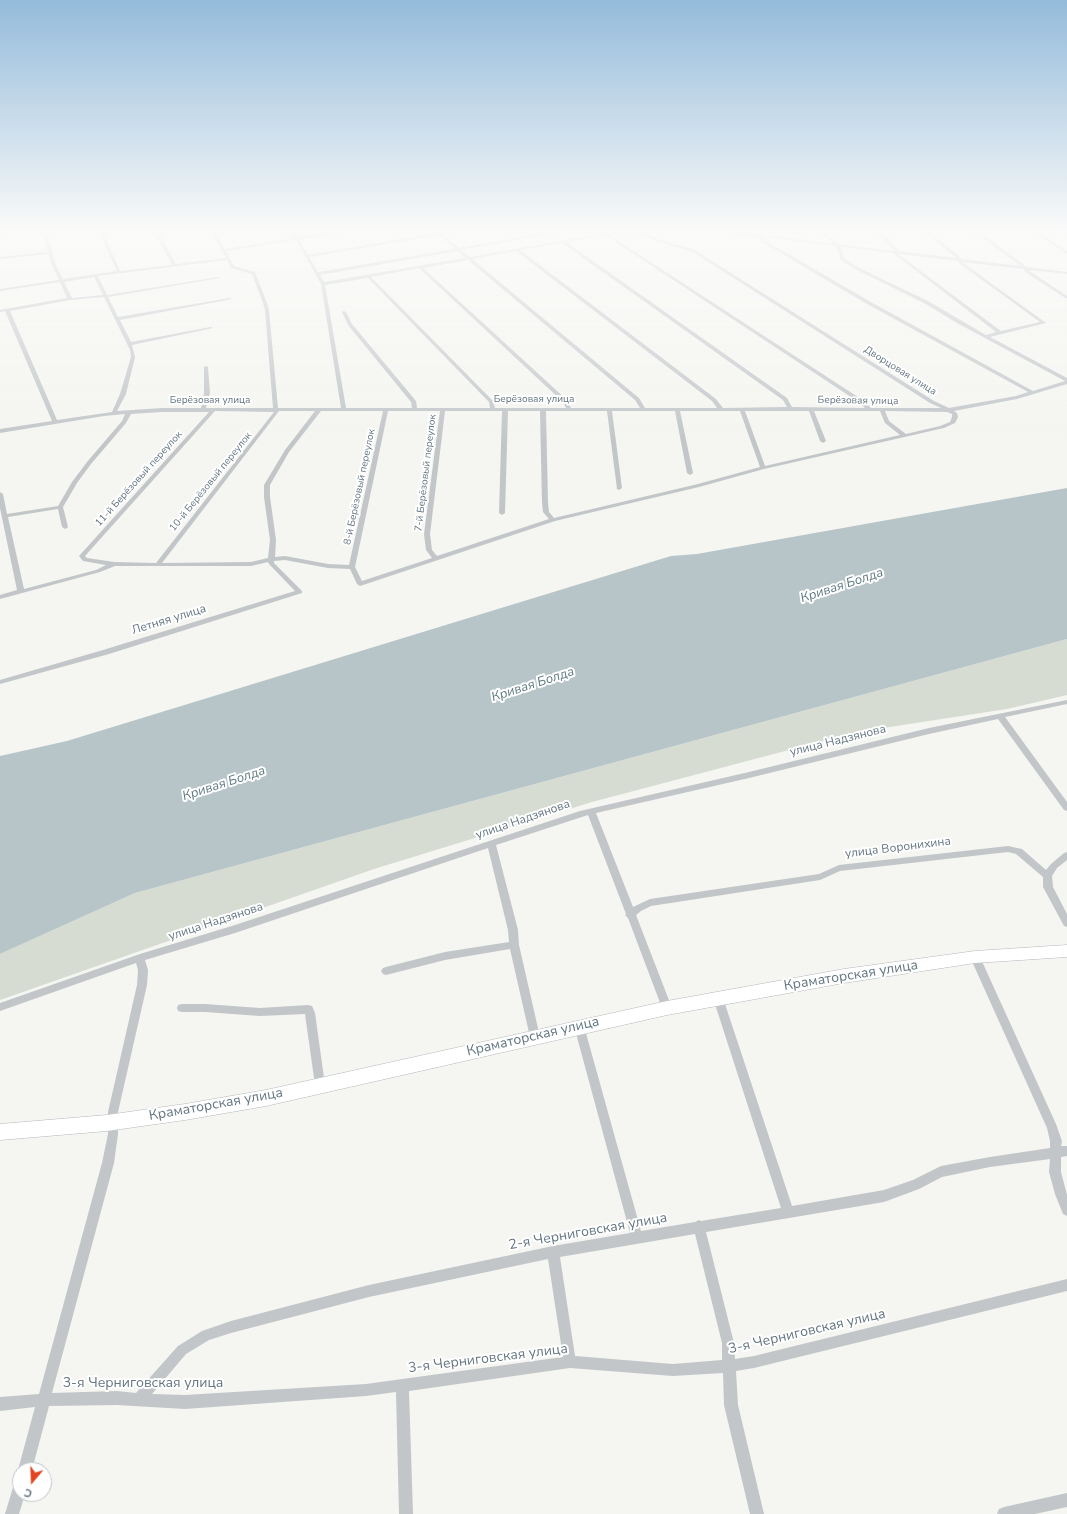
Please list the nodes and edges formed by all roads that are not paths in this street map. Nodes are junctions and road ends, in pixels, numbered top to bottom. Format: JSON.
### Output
{"nodes":[{"id":1,"x":61,"y":301,"type":"edge"},
{"id":2,"x":108,"y":301,"type":"edge"},
{"id":3,"x":221,"y":301,"type":"edge"},
{"id":4,"x":264,"y":301,"type":"edge"},
{"id":5,"x":327,"y":301,"type":"edge"},
{"id":6,"x":392,"y":301,"type":"edge"},
{"id":7,"x":456,"y":301,"type":"edge"},
{"id":8,"x":520,"y":301,"type":"edge"},
{"id":9,"x":584,"y":301,"type":"edge"},
{"id":10,"x":646,"y":301,"type":"edge"},
{"id":11,"x":708,"y":301,"type":"edge"},
{"id":12,"x":772,"y":301,"type":"edge"},
{"id":13,"x":865,"y":301,"type":"edge"},
{"id":14,"x":923,"y":301,"type":"edge"},
{"id":15,"x":957,"y":301,"type":"edge"},
{"id":16,"x":1013,"y":301,"type":"edge"},
{"id":17,"x":7,"y":310,"type":"junction"},
{"id":18,"x":0,"y":311,"type":"edge"},
{"id":19,"x":344,"y":312,"type":"dead end"},
{"id":20,"x":117,"y":319,"type":"junction"},
{"id":21,"x":211,"y":328,"type":"dead end"},
{"id":22,"x":1000,"y":333,"type":"junction"},
{"id":23,"x":986,"y":336,"type":"junction"},
{"id":24,"x":129,"y":344,"type":"junction"},
{"id":25,"x":206,"y":367,"type":"dead end"},
{"id":26,"x":1067,"y":381,"type":"edge"},
{"id":27,"x":1034,"y":393,"type":"junction"},
{"id":28,"x":442,"y":409,"type":"junction"},
{"id":29,"x":493,"y":409,"type":"junction"},
{"id":30,"x":506,"y":409,"type":"junction"},
{"id":31,"x":569,"y":409,"type":"junction"},
{"id":32,"x":609,"y":409,"type":"junction"},
{"id":33,"x":643,"y":409,"type":"junction"},
{"id":34,"x":677,"y":409,"type":"junction"},
{"id":35,"x":721,"y":409,"type":"junction"},
{"id":36,"x":742,"y":409,"type":"junction"},
{"id":37,"x":790,"y":409,"type":"junction"},
{"id":38,"x":811,"y":409,"type":"junction"},
{"id":39,"x":203,"y":410,"type":"junction"},
{"id":40,"x":213,"y":410,"type":"junction"},
{"id":41,"x":276,"y":410,"type":"junction"},
{"id":42,"x":319,"y":410,"type":"junction"},
{"id":43,"x":344,"y":410,"type":"junction"},
{"id":44,"x":386,"y":410,"type":"junction"},
{"id":45,"x":415,"y":410,"type":"junction"},
{"id":46,"x":544,"y":410,"type":"junction"},
{"id":47,"x":870,"y":410,"type":"junction"},
{"id":48,"x":882,"y":410,"type":"junction"},
{"id":49,"x":949,"y":410,"type":"junction"},
{"id":50,"x":114,"y":412,"type":"junction"},
{"id":51,"x":128,"y":412,"type":"junction"},
{"id":52,"x":55,"y":421,"type":"junction"},
{"id":53,"x":0,"y":432,"type":"edge"},
{"id":54,"x":904,"y":435,"type":"junction"},
{"id":55,"x":823,"y":441,"type":"dead end"},
{"id":56,"x":763,"y":468,"type":"junction"},
{"id":57,"x":690,"y":473,"type":"dead end"},
{"id":58,"x":619,"y":488,"type":"dead end"},
{"id":59,"x":0,"y":494,"type":"edge"},
{"id":60,"x":60,"y":507,"type":"junction"},
{"id":61,"x":502,"y":513,"type":"dead end"},
{"id":62,"x":5,"y":516,"type":"junction"},
{"id":63,"x":553,"y":520,"type":"junction"},
{"id":64,"x":65,"y":526,"type":"dead end"},
{"id":65,"x":271,"y":559,"type":"junction"},
{"id":66,"x":436,"y":559,"type":"junction"},
{"id":67,"x":114,"y":564,"type":"junction"},
{"id":68,"x":156,"y":565,"type":"junction"},
{"id":69,"x":352,"y":567,"type":"junction"},
{"id":70,"x":21,"y":592,"type":"junction"},
{"id":71,"x":0,"y":597,"type":"edge"},
{"id":72,"x":0,"y":682,"type":"edge"},
{"id":73,"x":1067,"y":702,"type":"edge"},
{"id":74,"x":1001,"y":717,"type":"junction"},
{"id":75,"x":1067,"y":808,"type":"edge"},
{"id":76,"x":591,"y":811,"type":"junction"},
{"id":77,"x":491,"y":843,"type":"junction"},
{"id":78,"x":1067,"y":855,"type":"edge"},
{"id":79,"x":1047,"y":876,"type":"junction"},
{"id":80,"x":630,"y":915,"type":"junction"},
{"id":81,"x":1067,"y":923,"type":"edge"},
{"id":82,"x":514,"y":945,"type":"junction"},
{"id":83,"x":1067,"y":951,"type":"edge"},
{"id":84,"x":975,"y":957,"type":"junction"},
{"id":85,"x":140,"y":958,"type":"junction"},
{"id":86,"x":386,"y":971,"type":"dead end"},
{"id":87,"x":718,"y":998,"type":"junction"},
{"id":88,"x":0,"y":1007,"type":"edge"},
{"id":89,"x":182,"y":1008,"type":"dead end"},
{"id":90,"x":666,"y":1008,"type":"junction"},
{"id":91,"x":579,"y":1026,"type":"junction"},
{"id":92,"x":535,"y":1037,"type":"junction"},
{"id":93,"x":320,"y":1086,"type":"junction"},
{"id":94,"x":114,"y":1122,"type":"junction"},
{"id":95,"x":0,"y":1132,"type":"edge"},
{"id":96,"x":1061,"y":1152,"type":"edge"},
{"id":97,"x":1067,"y":1210,"type":"edge"},
{"id":98,"x":789,"y":1213,"type":"junction"},
{"id":99,"x":699,"y":1226,"type":"junction"},
{"id":100,"x":637,"y":1237,"type":"junction"},
{"id":101,"x":553,"y":1252,"type":"junction"},
{"id":102,"x":1067,"y":1285,"type":"edge"},
{"id":103,"x":570,"y":1362,"type":"junction"},
{"id":104,"x":729,"y":1366,"type":"junction"},
{"id":105,"x":402,"y":1385,"type":"junction"},
{"id":106,"x":140,"y":1398,"type":"junction"},
{"id":107,"x":43,"y":1400,"type":"junction"},
{"id":108,"x":0,"y":1404,"type":"edge"},
{"id":109,"x":27,"y":1462,"type":"edge"},
{"id":110,"x":1067,"y":1500,"type":"edge"},
{"id":111,"x":15,"y":1502,"type":"edge"},
{"id":112,"x":12,"y":1514,"type":"edge"},
{"id":113,"x":406,"y":1514,"type":"edge"},
{"id":114,"x":757,"y":1514,"type":"edge"},
{"id":115,"x":1004,"y":1514,"type":"edge"}],
"edges":[{"from":1,"to":17,"type":"street"},
{"from":2,"to":20,"type":"street"},
{"from":3,"to":20,"type":"street"},
{"from":4,"to":41,"type":"street"},
{"from":5,"to":43,"type":"street"},
{"from":6,"to":29,"type":"street"},
{"from":7,"to":31,"type":"street"},
{"from":8,"to":33,"type":"street"},
{"from":9,"to":35,"type":"street"},
{"from":10,"to":37,"type":"street"},
{"from":11,"to":47,"type":"street"},
{"from":12,"to":49,"type":"street","name":"Дворцовая улица"},
{"from":13,"to":27,"type":"street"},
{"from":14,"to":23,"type":"street"},
{"from":15,"to":22,"type":"street"},
{"from":16,"to":22,"type":"street"},
{"from":17,"to":18,"type":"street"},
{"from":17,"to":52,"type":"street"},
{"from":19,"to":45,"type":"street"},
{"from":20,"to":24,"type":"street"},
{"from":21,"to":24,"type":"street"},
{"from":22,"to":23,"type":"street"},
{"from":23,"to":26,"type":"street"},
{"from":24,"to":50,"type":"street"},
{"from":25,"to":39,"type":"street"},
{"from":26,"to":27,"type":"street","name":"Берёзовая улица"},
{"from":27,"to":49,"type":"street","name":"Берёзовая улица"},
{"from":28,"to":29,"type":"street","name":"Берёзовая улица"},
{"from":28,"to":45,"type":"street","name":"Берёзовая улица"},
{"from":28,"to":66,"type":"street","name":"7-й Берёзовый переулок"},
{"from":29,"to":30,"type":"street","name":"Берёзовая улица"},
{"from":30,"to":46,"type":"street","name":"Берёзовая улица"},
{"from":30,"to":61,"type":"street"},
{"from":31,"to":32,"type":"street","name":"Берёзовая улица"},
{"from":31,"to":46,"type":"street","name":"Берёзовая улица"},
{"from":32,"to":33,"type":"street","name":"Берёзовая улица"},
{"from":32,"to":58,"type":"street"},
{"from":33,"to":34,"type":"street","name":"Берёзовая улица"},
{"from":34,"to":35,"type":"street","name":"Берёзовая улица"},
{"from":34,"to":57,"type":"street"},
{"from":35,"to":36,"type":"street","name":"Берёзовая улица"},
{"from":36,"to":37,"type":"street","name":"Берёзовая улица"},
{"from":36,"to":56,"type":"street"},
{"from":37,"to":38,"type":"street","name":"Берёзовая улица"},
{"from":38,"to":47,"type":"street","name":"Берёзовая улица"},
{"from":38,"to":55,"type":"street"},
{"from":39,"to":40,"type":"street","name":"Берёзовая улица"},
{"from":39,"to":51,"type":"street","name":"Берёзовая улица"},
{"from":40,"to":41,"type":"street","name":"Берёзовая улица"},
{"from":40,"to":67,"type":"street","name":"11-й Берёзовый переулок"},
{"from":41,"to":42,"type":"street","name":"Берёзовая улица"},
{"from":41,"to":68,"type":"street","name":"10-й Берёзовый переулок"},
{"from":42,"to":43,"type":"street","name":"Берёзовая улица"},
{"from":42,"to":65,"type":"street"},
{"from":43,"to":44,"type":"street","name":"Берёзовая улица"},
{"from":44,"to":45,"type":"street","name":"Берёзовая улица"},
{"from":44,"to":69,"type":"street","name":"8-й Берёзовый переулок"},
{"from":46,"to":63,"type":"street"},
{"from":47,"to":48,"type":"street","name":"Берёзовая улица"},
{"from":48,"to":49,"type":"street","name":"Берёзовая улица"},
{"from":48,"to":54,"type":"street"},
{"from":49,"to":54,"type":"street"},
{"from":50,"to":51,"type":"street","name":"Берёзовая улица"},
{"from":50,"to":52,"type":"street","name":"Берёзовая улица"},
{"from":51,"to":60,"type":"street"},
{"from":52,"to":53,"type":"street","name":"Берёзовая улица"},
{"from":54,"to":56,"type":"street"},
{"from":56,"to":63,"type":"street"},
{"from":59,"to":62,"type":"street"},
{"from":60,"to":62,"type":"street"},
{"from":60,"to":64,"type":"street"},
{"from":62,"to":70,"type":"street"},
{"from":63,"to":66,"type":"street"},
{"from":65,"to":68,"type":"street"},
{"from":65,"to":69,"type":"street"},
{"from":65,"to":72,"type":"street","name":"Летняя улица"},
{"from":66,"to":69,"type":"street"},
{"from":67,"to":68,"type":"street"},
{"from":67,"to":70,"type":"street"},
{"from":70,"to":71,"type":"street"},
{"from":73,"to":74,"type":"street","name":"улица Надзянова"},
{"from":74,"to":75,"type":"street"},
{"from":74,"to":76,"type":"street","name":"улица Надзянова"},
{"from":76,"to":77,"type":"street","name":"улица Надзянова"},
{"from":76,"to":80,"type":"street"},
{"from":77,"to":82,"type":"street"},
{"from":77,"to":85,"type":"street","name":"улица Надзянова"},
{"from":78,"to":79,"type":"street"},
{"from":79,"to":80,"type":"street","name":"улица Воронихина"},
{"from":79,"to":81,"type":"street"},
{"from":80,"to":90,"type":"street"},
{"from":82,"to":86,"type":"street"},
{"from":82,"to":92,"type":"street"},
{"from":83,"to":84,"type":"main road","name":"Краматорская улица"},
{"from":84,"to":87,"type":"main road","name":"Краматорская улица"},
{"from":84,"to":96,"type":"street"},
{"from":85,"to":88,"type":"street","name":"улица Надзянова"},
{"from":85,"to":94,"type":"street"},
{"from":87,"to":90,"type":"main road","name":"Краматорская улица"},
{"from":87,"to":98,"type":"street"},
{"from":89,"to":93,"type":"street"},
{"from":90,"to":91,"type":"main road","name":"Краматорская улица"},
{"from":91,"to":92,"type":"main road","name":"Краматорская улица"},
{"from":91,"to":100,"type":"street"},
{"from":92,"to":93,"type":"main road","name":"Краматорская улица"},
{"from":93,"to":94,"type":"main road","name":"Краматорская улица"},
{"from":94,"to":95,"type":"main road","name":"Краматорская улица"},
{"from":94,"to":107,"type":"street"},
{"from":96,"to":97,"type":"street"},
{"from":96,"to":98,"type":"street","name":"2-я Черниговская улица"},
{"from":98,"to":99,"type":"street","name":"2-я Черниговская улица"},
{"from":99,"to":100,"type":"street","name":"2-я Черниговская улица"},
{"from":99,"to":104,"type":"street"},
{"from":100,"to":101,"type":"street","name":"2-я Черниговская улица"},
{"from":101,"to":103,"type":"street"},
{"from":101,"to":106,"type":"street","name":"2-я Черниговская улица"},
{"from":102,"to":104,"type":"street","name":"3-я Черниговская улица"},
{"from":103,"to":104,"type":"street","name":"3-я Черниговская улица"},
{"from":103,"to":105,"type":"street","name":"3-я Черниговская улица"},
{"from":104,"to":114,"type":"street"},
{"from":105,"to":106,"type":"street","name":"3-я Черниговская улица"},
{"from":105,"to":113,"type":"street"},
{"from":106,"to":107,"type":"street","name":"3-я Черниговская улица"},
{"from":107,"to":108,"type":"street","name":"3-я Черниговская улица"},
{"from":107,"to":109,"type":"street"},
{"from":110,"to":115,"type":"street"},
{"from":111,"to":112,"type":"street"}]}
